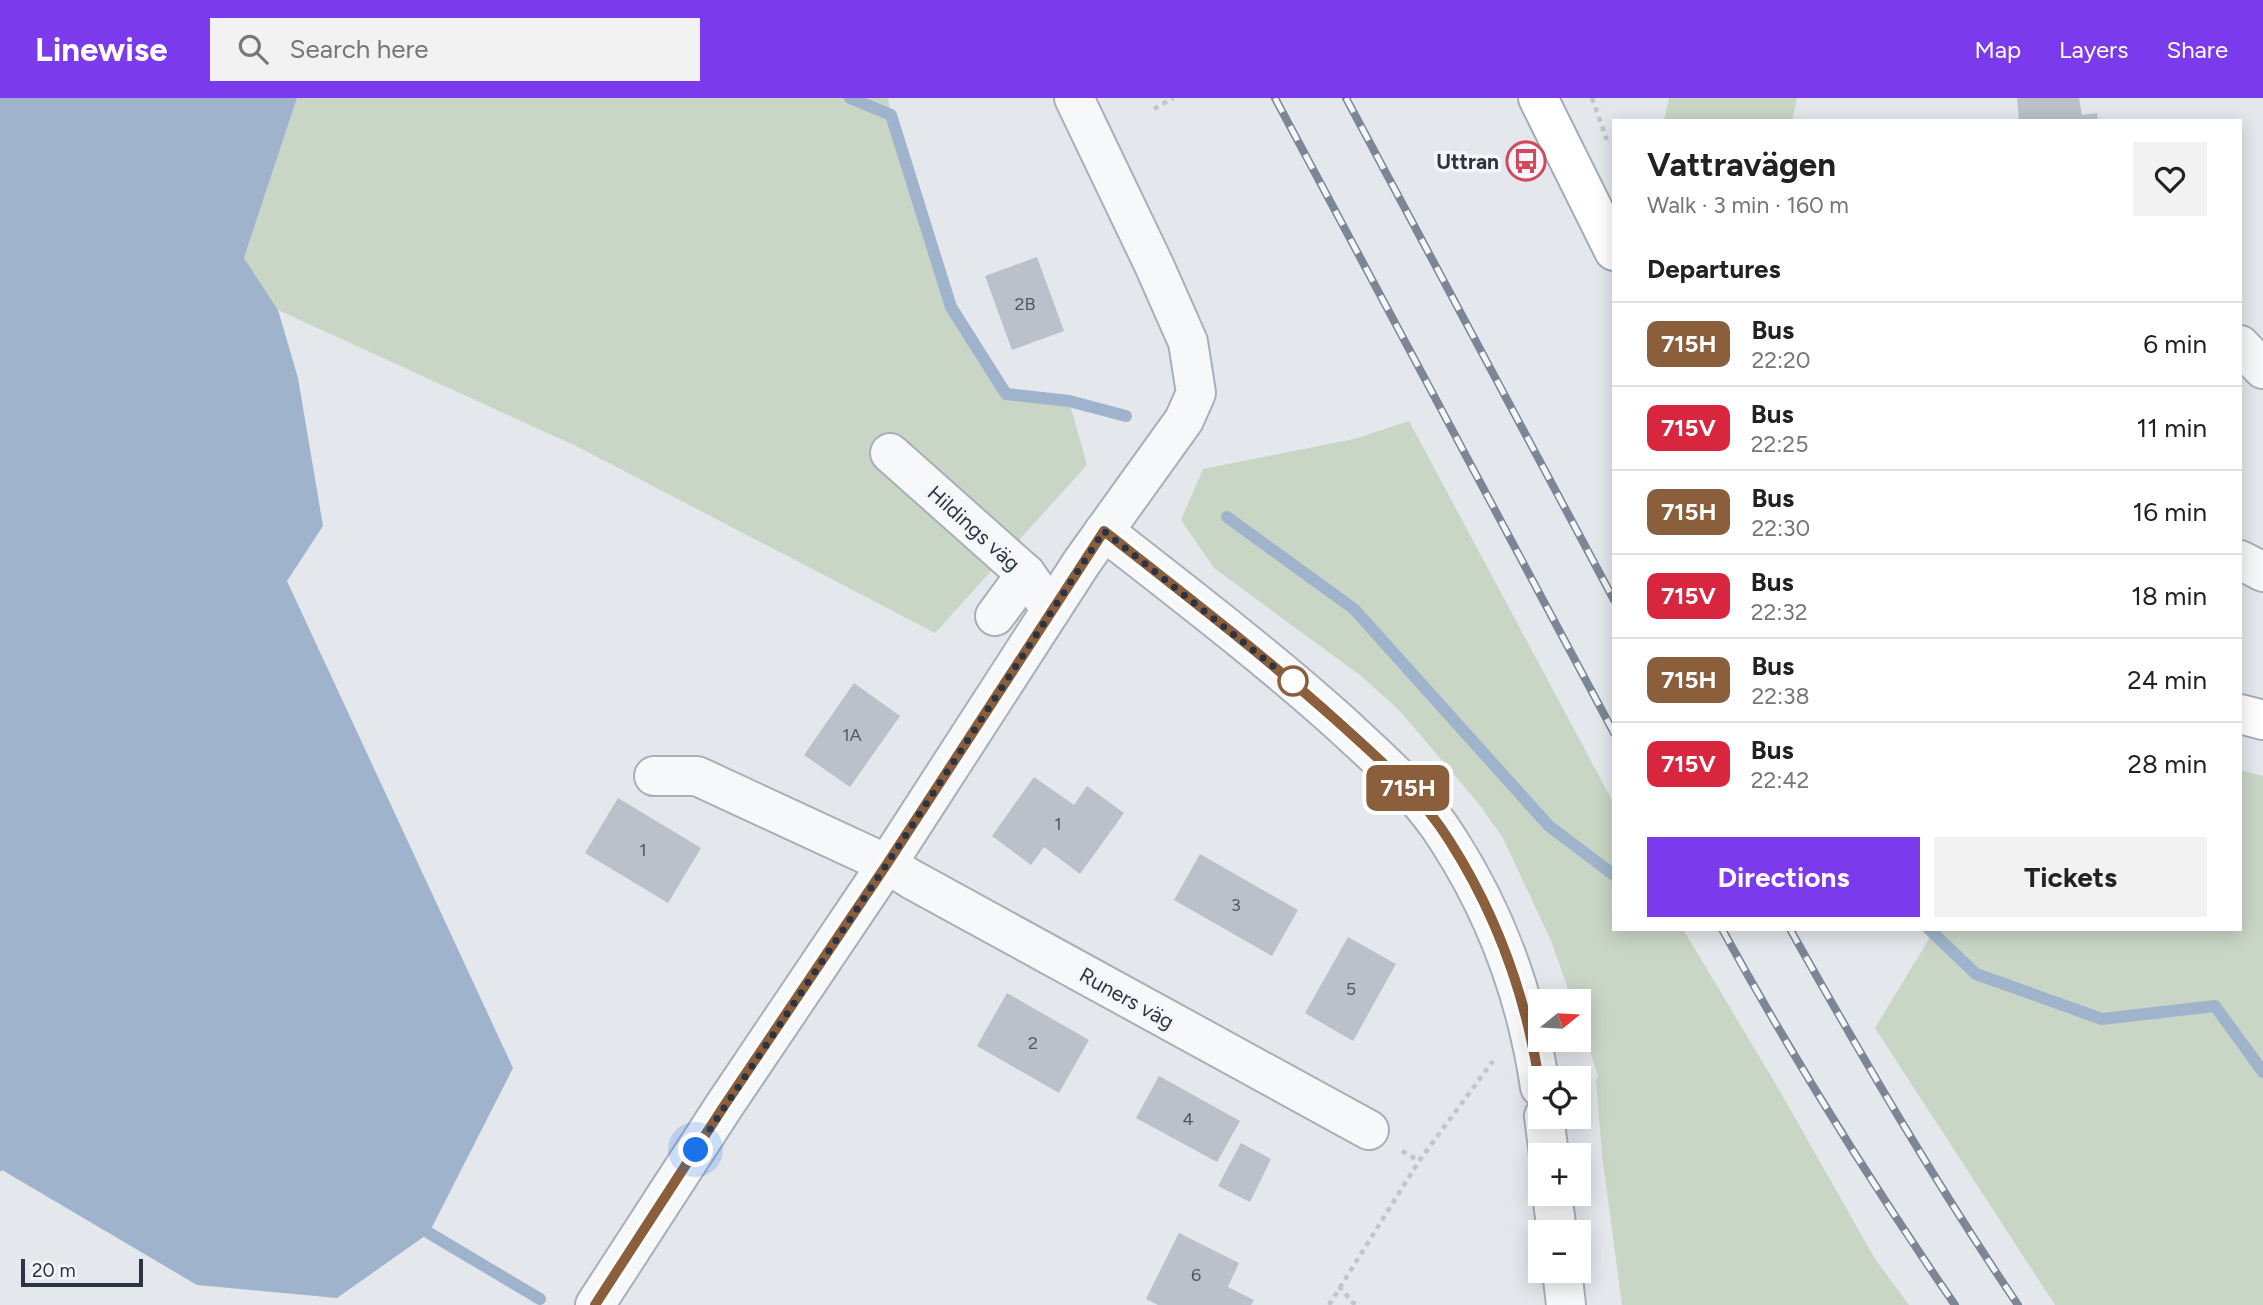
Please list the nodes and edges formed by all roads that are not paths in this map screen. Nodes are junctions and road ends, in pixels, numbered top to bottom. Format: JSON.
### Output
{"nodes":[{"id":1,"x":1074,"y":98,"type":"edge"},
{"id":2,"x":1538,"y":98,"type":"edge"},
{"id":3,"x":1612,"y":247,"type":"edge"},
{"id":4,"x":2242,"y":347,"type":"edge"},
{"id":5,"x":2263,"y":369,"type":"edge"},
{"id":6,"x":890,"y":453,"type":"dead end"},
{"id":7,"x":1104,"y":531,"type":"junction"},
{"id":8,"x":2242,"y":561,"type":"edge"},
{"id":9,"x":2263,"y":572,"type":"edge"},
{"id":10,"x":1026,"y":574,"type":"junction"},
{"id":11,"x":1051,"y":610,"type":"junction"},
{"id":12,"x":995,"y":616,"type":"dead end"},
{"id":13,"x":2242,"y":715,"type":"edge"},
{"id":14,"x":2263,"y":720,"type":"edge"},
{"id":15,"x":654,"y":776,"type":"dead end"},
{"id":16,"x":887,"y":864,"type":"junction"},
{"id":17,"x":1537,"y":1066,"type":"edge"},
{"id":18,"x":1368,"y":1130,"type":"dead end"},
{"id":19,"x":1563,"y":1283,"type":"edge"},
{"id":20,"x":595,"y":1305,"type":"edge"},
{"id":21,"x":1566,"y":1305,"type":"edge"}],
"edges":[{"from":1,"to":7,"type":"street"},
{"from":2,"to":3,"type":"main road"},
{"from":4,"to":5,"type":"street"},
{"from":6,"to":10,"type":"street","name":"Hildings väg"},
{"from":7,"to":11,"type":"street"},
{"from":7,"to":17,"type":"street"},
{"from":8,"to":9,"type":"street"},
{"from":10,"to":11,"type":"street","name":"Hildings väg"},
{"from":10,"to":12,"type":"street"},
{"from":11,"to":16,"type":"street"},
{"from":13,"to":14,"type":"main road"},
{"from":15,"to":16,"type":"street","name":"Runers väg"},
{"from":16,"to":18,"type":"street","name":"Runers väg"},
{"from":16,"to":20,"type":"street"},
{"from":19,"to":21,"type":"street"}]}
